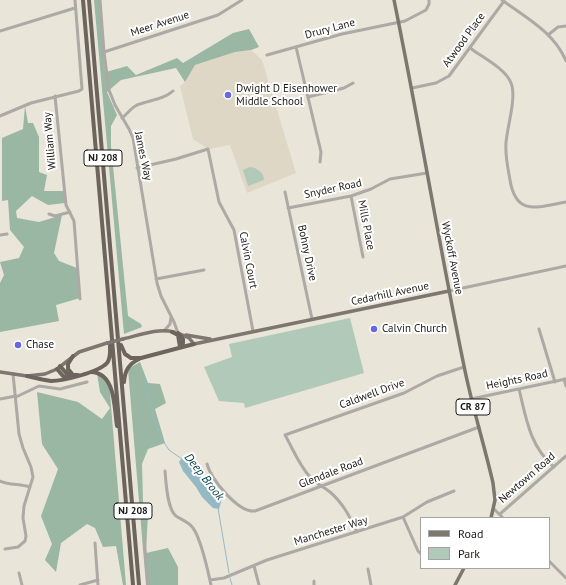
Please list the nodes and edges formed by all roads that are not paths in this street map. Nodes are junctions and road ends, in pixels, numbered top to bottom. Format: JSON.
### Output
{"nodes":[{"id":1,"x":75,"y":0,"type":"edge"},
{"id":2,"x":83,"y":0,"type":"edge"},
{"id":3,"x":90,"y":0,"type":"edge"},
{"id":4,"x":100,"y":0,"type":"edge"},
{"id":5,"x":242,"y":0,"type":"edge"},
{"id":6,"x":394,"y":0,"type":"edge"},
{"id":7,"x":428,"y":0,"type":"edge"},
{"id":8,"x":503,"y":1,"type":"edge"},
{"id":9,"x":76,"y":8,"type":"junction"},
{"id":10,"x":398,"y":23,"type":"junction"},
{"id":11,"x":566,"y":26,"type":"edge"},
{"id":12,"x":0,"y":31,"type":"edge"},
{"id":13,"x":548,"y":35,"type":"junction"},
{"id":14,"x":296,"y":47,"type":"junction"},
{"id":15,"x":470,"y":48,"type":"junction"},
{"id":16,"x":104,"y":52,"type":"junction"},
{"id":17,"x":267,"y":55,"type":"dead end"},
{"id":18,"x":566,"y":61,"type":"edge"},
{"id":19,"x":353,"y":83,"type":"dead end"},
{"id":20,"x":412,"y":88,"type":"junction"},
{"id":21,"x":173,"y":91,"type":"dead end"},
{"id":22,"x":55,"y":96,"type":"junction"},
{"id":23,"x":308,"y":97,"type":"junction"},
{"id":24,"x":0,"y":116,"type":"edge"},
{"id":25,"x":122,"y":118,"type":"junction"},
{"id":26,"x":320,"y":162,"type":"dead end"},
{"id":27,"x":138,"y":168,"type":"junction"},
{"id":28,"x":426,"y":173,"type":"junction"},
{"id":29,"x":285,"y":192,"type":"dead end"},
{"id":30,"x":350,"y":196,"type":"junction"},
{"id":31,"x":566,"y":202,"type":"edge"},
{"id":32,"x":288,"y":208,"type":"junction"},
{"id":33,"x":70,"y":212,"type":"junction"},
{"id":34,"x":49,"y":214,"type":"dead end"},
{"id":35,"x":7,"y":234,"type":"dead end"},
{"id":36,"x":0,"y":235,"type":"edge"},
{"id":37,"x":363,"y":258,"type":"dead end"},
{"id":38,"x":566,"y":266,"type":"edge"},
{"id":39,"x":204,"y":270,"type":"dead end"},
{"id":40,"x":156,"y":279,"type":"junction"},
{"id":41,"x":449,"y":290,"type":"junction"},
{"id":42,"x":108,"y":292,"type":"junction"},
{"id":43,"x":80,"y":299,"type":"dead end"},
{"id":44,"x":116,"y":317,"type":"junction"},
{"id":45,"x":171,"y":317,"type":"junction"},
{"id":46,"x":312,"y":319,"type":"junction"},
{"id":47,"x":539,"y":329,"type":"dead end"},
{"id":48,"x":164,"y":331,"type":"junction"},
{"id":49,"x":253,"y":331,"type":"junction"},
{"id":50,"x":172,"y":332,"type":"junction"},
{"id":51,"x":178,"y":333,"type":"junction"},
{"id":52,"x":218,"y":339,"type":"junction"},
{"id":53,"x":194,"y":344,"type":"junction"},
{"id":54,"x":180,"y":347,"type":"junction"},
{"id":55,"x":73,"y":356,"type":"junction"},
{"id":56,"x":141,"y":358,"type":"junction"},
{"id":57,"x":59,"y":367,"type":"junction"},
{"id":58,"x":464,"y":367,"type":"junction"},
{"id":59,"x":1,"y":371,"type":"edge"},
{"id":60,"x":87,"y":372,"type":"junction"},
{"id":61,"x":13,"y":374,"type":"junction"},
{"id":62,"x":78,"y":375,"type":"junction"},
{"id":63,"x":27,"y":376,"type":"junction"},
{"id":64,"x":70,"y":378,"type":"junction"},
{"id":65,"x":565,"y":379,"type":"edge"},
{"id":66,"x":87,"y":382,"type":"dead end"},
{"id":67,"x":554,"y":382,"type":"junction"},
{"id":68,"x":566,"y":386,"type":"edge"},
{"id":69,"x":519,"y":389,"type":"junction"},
{"id":70,"x":16,"y":397,"type":"junction"},
{"id":71,"x":0,"y":399,"type":"edge"},
{"id":72,"x":471,"y":399,"type":"junction"},
{"id":73,"x":125,"y":415,"type":"junction"},
{"id":74,"x":479,"y":427,"type":"junction"},
{"id":75,"x":122,"y":451,"type":"junction"},
{"id":76,"x":566,"y":456,"type":"edge"},
{"id":77,"x":207,"y":464,"type":"dead end"},
{"id":78,"x":554,"y":467,"type":"junction"},
{"id":79,"x":165,"y":471,"type":"dead end"},
{"id":80,"x":0,"y":481,"type":"edge"},
{"id":81,"x":321,"y":486,"type":"junction"},
{"id":82,"x":30,"y":487,"type":"junction"},
{"id":83,"x":454,"y":491,"type":"dead end"},
{"id":84,"x":494,"y":508,"type":"junction"},
{"id":85,"x":500,"y":514,"type":"junction"},
{"id":86,"x":403,"y":517,"type":"junction"},
{"id":87,"x":491,"y":517,"type":"edge"},
{"id":88,"x":503,"y":517,"type":"edge"},
{"id":89,"x":357,"y":532,"type":"junction"},
{"id":90,"x":144,"y":538,"type":"dead end"},
{"id":91,"x":95,"y":543,"type":"dead end"},
{"id":92,"x":5,"y":549,"type":"dead end"},
{"id":93,"x":420,"y":553,"type":"edge"},
{"id":94,"x":550,"y":563,"type":"edge"},
{"id":95,"x":254,"y":566,"type":"junction"},
{"id":96,"x":368,"y":569,"type":"dead end"},
{"id":97,"x":463,"y":569,"type":"edge"},
{"id":98,"x":566,"y":570,"type":"edge"},
{"id":99,"x":19,"y":573,"type":"dead end"},
{"id":100,"x":562,"y":574,"type":"junction"},
{"id":101,"x":566,"y":578,"type":"edge"},
{"id":102,"x":98,"y":580,"type":"junction"},
{"id":103,"x":210,"y":580,"type":"junction"},
{"id":104,"x":22,"y":585,"type":"edge"},
{"id":105,"x":80,"y":585,"type":"edge"},
{"id":106,"x":98,"y":585,"type":"edge"},
{"id":107,"x":133,"y":585,"type":"edge"},
{"id":108,"x":139,"y":585,"type":"edge"},
{"id":109,"x":148,"y":585,"type":"edge"},
{"id":110,"x":211,"y":585,"type":"edge"},
{"id":111,"x":259,"y":585,"type":"edge"},
{"id":112,"x":371,"y":585,"type":"edge"},
{"id":113,"x":455,"y":585,"type":"edge"}],
"edges":[{"from":1,"to":9,"type":"street","name":"William Way"},
{"from":2,"to":42,"type":"highway","number":"NJ 208"},
{"from":3,"to":44,"type":"highway","number":"NJ 208"},
{"from":4,"to":16,"type":"street","name":"James Way"},
{"from":5,"to":16,"type":"street","name":"Meer Avenue"},
{"from":6,"to":10,"type":"main road","name":"Wyckoff Avenue","number":"CR 87"},
{"from":7,"to":10,"type":"street","name":"Drury Lane"},
{"from":8,"to":13,"type":"street"},
{"from":8,"to":15,"type":"street","name":"Atwood Place"},
{"from":9,"to":12,"type":"street"},
{"from":9,"to":22,"type":"street","name":"William Way"},
{"from":10,"to":14,"type":"street","name":"Drury Lane"},
{"from":10,"to":20,"type":"main road","name":"Wyckoff Avenue","number":"CR 87"},
{"from":11,"to":13,"type":"street"},
{"from":13,"to":18,"type":"street"},
{"from":14,"to":17,"type":"street","name":"Drury Lane"},
{"from":14,"to":23,"type":"street"},
{"from":15,"to":20,"type":"street","name":"Atwood Place"},
{"from":15,"to":31,"type":"street"},
{"from":16,"to":25,"type":"street","name":"James Way"},
{"from":19,"to":23,"type":"street"},
{"from":20,"to":28,"type":"main road","name":"Wyckoff Avenue","number":"CR 87"},
{"from":21,"to":25,"type":"street"},
{"from":22,"to":24,"type":"street"},
{"from":22,"to":33,"type":"street","name":"William Way"},
{"from":23,"to":26,"type":"street"},
{"from":25,"to":27,"type":"street","name":"James Way"},
{"from":27,"to":40,"type":"street","name":"James Way"},
{"from":27,"to":49,"type":"street","name":"Calvin Court"},
{"from":28,"to":30,"type":"street","name":"Snyder Road"},
{"from":28,"to":41,"type":"main road","name":"Wyckoff Avenue","number":"CR 87"},
{"from":29,"to":32,"type":"street","name":"Bohny Drive"},
{"from":30,"to":32,"type":"street","name":"Snyder Road"},
{"from":30,"to":37,"type":"street","name":"Mills Place"},
{"from":32,"to":46,"type":"street","name":"Bohny Drive"},
{"from":33,"to":34,"type":"street"},
{"from":33,"to":43,"type":"street","name":"William Way"},
{"from":35,"to":36,"type":"street"},
{"from":38,"to":41,"type":"street","name":"Cedarhill Avenue"},
{"from":39,"to":40,"type":"street"},
{"from":40,"to":45,"type":"street","name":"James Way"},
{"from":41,"to":46,"type":"main road","name":"Cedarhill Avenue"},
{"from":41,"to":58,"type":"main road","name":"Wyckoff Avenue","number":"CR 87"},
{"from":42,"to":60,"type":"highway"},
{"from":42,"to":75,"type":"highway","number":"NJ 208"},
{"from":44,"to":56,"type":"highway"},
{"from":44,"to":73,"type":"highway","number":"NJ 208"},
{"from":45,"to":48,"type":"street"},
{"from":45,"to":51,"type":"street","name":"James Way"},
{"from":46,"to":49,"type":"main road","name":"Cedarhill Avenue"},
{"from":47,"to":67,"type":"street"},
{"from":48,"to":50,"type":"main road","name":"Cedarhill Avenue"},
{"from":48,"to":55,"type":"main road","name":"Cedarhill Avenue","bridge":true},
{"from":49,"to":52,"type":"main road","name":"Cedarhill Avenue"},
{"from":50,"to":51,"type":"main road","name":"Cedarhill Avenue"},
{"from":50,"to":54,"type":"highway"},
{"from":51,"to":52,"type":"main road","name":"Cedarhill Avenue"},
{"from":51,"to":53,"type":"main road","name":"Cedarhill Avenue"},
{"from":51,"to":54,"type":"highway"},
{"from":52,"to":53,"type":"main road","name":"Cedarhill Avenue"},
{"from":53,"to":54,"type":"highway"},
{"from":54,"to":56,"type":"highway"},
{"from":55,"to":57,"type":"main road","name":"Cedarhill Avenue"},
{"from":55,"to":62,"type":"highway"},
{"from":56,"to":73,"type":"highway"},
{"from":57,"to":62,"type":"highway"},
{"from":57,"to":63,"type":"main road","name":"Cedarhill Avenue"},
{"from":57,"to":64,"type":"highway"},
{"from":58,"to":72,"type":"main road","name":"Wyckoff Avenue","number":"CR 87"},
{"from":58,"to":81,"type":"street","name":"Caldwell Drive"},
{"from":59,"to":61,"type":"main road","name":"Cedarhill Avenue"},
{"from":60,"to":62,"type":"highway"},
{"from":60,"to":75,"type":"highway"},
{"from":61,"to":63,"type":"main road","name":"Cedarhill Avenue"},
{"from":61,"to":70,"type":"street"},
{"from":62,"to":64,"type":"highway"},
{"from":63,"to":64,"type":"highway"},
{"from":65,"to":67,"type":"street","name":"Heights Road"},
{"from":65,"to":68,"type":"street"},
{"from":66,"to":70,"type":"street"},
{"from":67,"to":69,"type":"street","name":"Heights Road"},
{"from":69,"to":72,"type":"street","name":"Heights Road"},
{"from":69,"to":78,"type":"street"},
{"from":70,"to":71,"type":"street"},
{"from":70,"to":82,"type":"street"},
{"from":72,"to":74,"type":"main road","name":"Wyckoff Avenue","number":"CR 87"},
{"from":73,"to":108,"type":"highway","number":"NJ 208"},
{"from":74,"to":81,"type":"street","name":"Glendale Road"},
{"from":74,"to":84,"type":"main road","name":"Wyckoff Avenue","number":"CR 87"},
{"from":75,"to":107,"type":"highway","number":"NJ 208"},
{"from":76,"to":78,"type":"street","name":"Newtown Road"},
{"from":77,"to":81,"type":"street","name":"Glendale Road"},
{"from":78,"to":85,"type":"street","name":"Newtown Road"},
{"from":79,"to":103,"type":"street"},
{"from":80,"to":82,"type":"street"},
{"from":81,"to":89,"type":"street"},
{"from":82,"to":92,"type":"street"},
{"from":83,"to":86,"type":"street","name":"Manchester Way"},
{"from":84,"to":85,"type":"street"},
{"from":84,"to":87,"type":"main road","name":"Wyckoff Avenue","number":"CR 87"},
{"from":85,"to":88,"type":"street"},
{"from":86,"to":89,"type":"street","name":"Manchester Way"},
{"from":86,"to":93,"type":"street"},
{"from":89,"to":95,"type":"street","name":"Manchester Way"},
{"from":90,"to":109,"type":"street"},
{"from":91,"to":102,"type":"street"},
{"from":94,"to":100,"type":"street"},
{"from":95,"to":103,"type":"street","name":"Manchester Way"},
{"from":95,"to":111,"type":"street"},
{"from":96,"to":112,"type":"street"},
{"from":97,"to":113,"type":"main road"},
{"from":98,"to":100,"type":"street"},
{"from":99,"to":104,"type":"street"},
{"from":100,"to":101,"type":"street"},
{"from":102,"to":105,"type":"street"},
{"from":102,"to":106,"type":"street"},
{"from":103,"to":110,"type":"street"}]}
